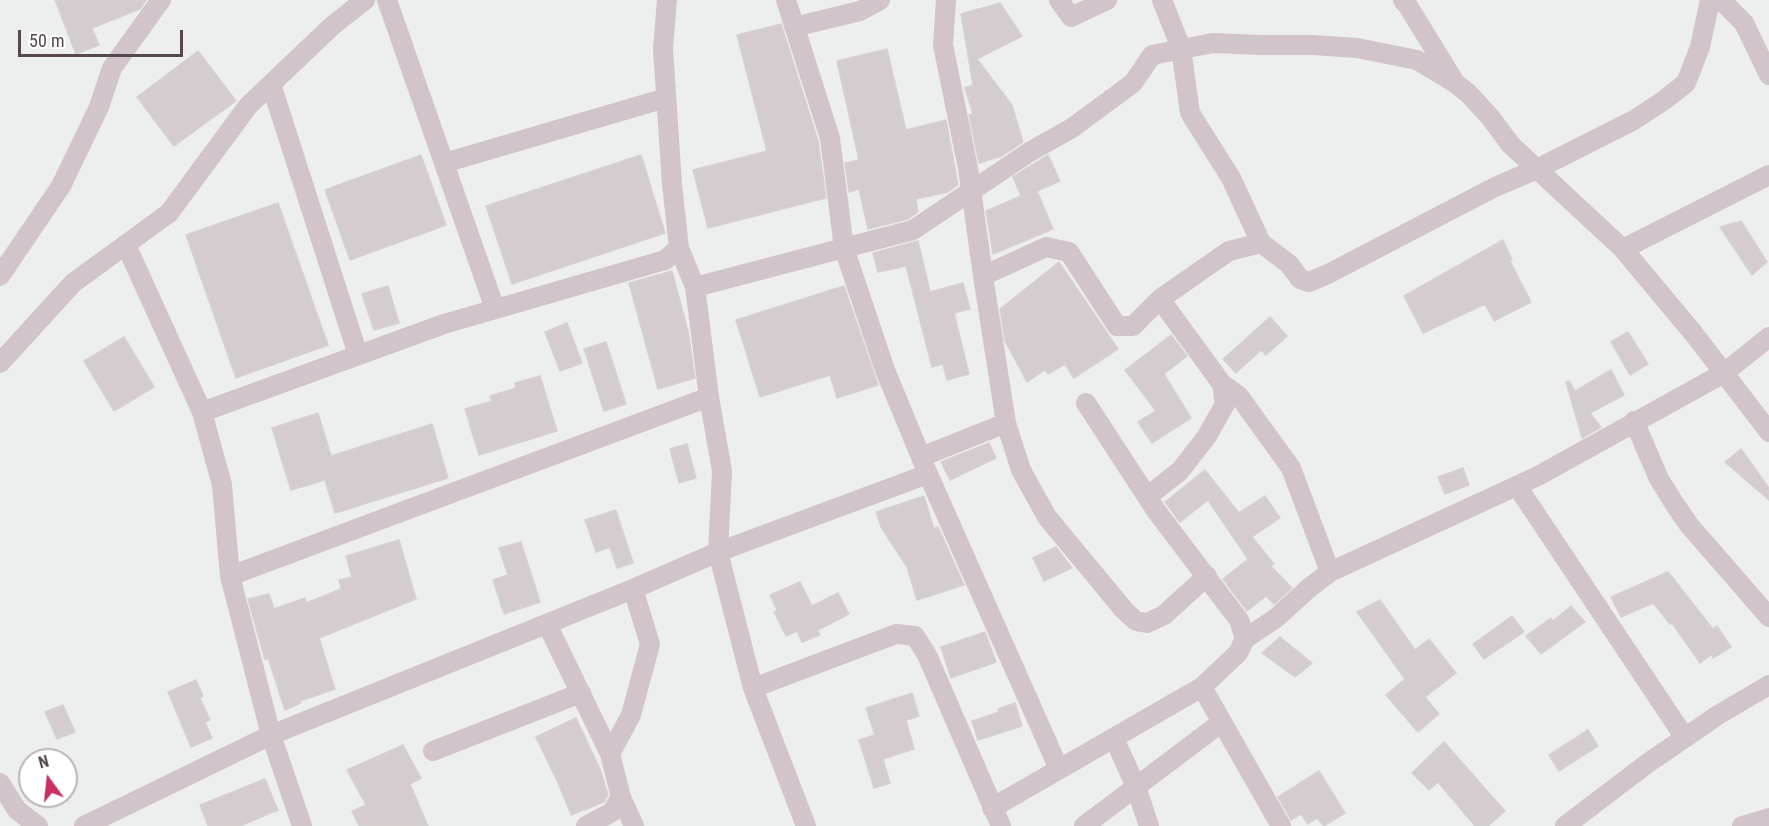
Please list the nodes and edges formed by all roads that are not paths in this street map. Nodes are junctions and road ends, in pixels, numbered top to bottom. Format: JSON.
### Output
{"nodes":[{"id":1,"x":161,"y":0,"type":"edge"},
{"id":2,"x":365,"y":0,"type":"edge"},
{"id":3,"x":387,"y":0,"type":"edge"},
{"id":4,"x":667,"y":0,"type":"edge"},
{"id":5,"x":786,"y":0,"type":"edge"},
{"id":6,"x":879,"y":0,"type":"edge"},
{"id":7,"x":946,"y":0,"type":"edge"},
{"id":8,"x":1059,"y":0,"type":"edge"},
{"id":9,"x":1107,"y":0,"type":"edge"},
{"id":10,"x":1162,"y":0,"type":"edge"},
{"id":11,"x":1403,"y":0,"type":"edge"},
{"id":12,"x":1710,"y":0,"type":"edge"},
{"id":13,"x":1717,"y":0,"type":"edge"},
{"id":14,"x":794,"y":27,"type":"junction"},
{"id":15,"x":1181,"y":48,"type":"junction"},
{"id":16,"x":1769,"y":75,"type":"edge"},
{"id":17,"x":1455,"y":83,"type":"junction"},
{"id":18,"x":271,"y":84,"type":"junction"},
{"id":19,"x":666,"y":98,"type":"junction"},
{"id":20,"x":444,"y":163,"type":"junction"},
{"id":21,"x":1537,"y":169,"type":"junction"},
{"id":22,"x":1769,"y":175,"type":"edge"},
{"id":23,"x":972,"y":190,"type":"junction"},
{"id":24,"x":1261,"y":243,"type":"junction"},
{"id":25,"x":126,"y":245,"type":"junction"},
{"id":26,"x":679,"y":248,"type":"junction"},
{"id":27,"x":844,"y":248,"type":"junction"},
{"id":28,"x":1623,"y":249,"type":"junction"},
{"id":29,"x":1,"y":266,"type":"edge"},
{"id":30,"x":983,"y":276,"type":"junction"},
{"id":31,"x":695,"y":287,"type":"junction"},
{"id":32,"x":1160,"y":298,"type":"junction"},
{"id":33,"x":495,"y":309,"type":"junction"},
{"id":34,"x":1769,"y":337,"type":"edge"},
{"id":35,"x":358,"y":356,"type":"junction"},
{"id":36,"x":0,"y":363,"type":"edge"},
{"id":37,"x":1724,"y":373,"type":"junction"},
{"id":38,"x":1222,"y":384,"type":"junction"},
{"id":39,"x":710,"y":397,"type":"junction"},
{"id":40,"x":1086,"y":403,"type":"dead end"},
{"id":41,"x":202,"y":412,"type":"junction"},
{"id":42,"x":1634,"y":421,"type":"junction"},
{"id":43,"x":1006,"y":423,"type":"junction"},
{"id":44,"x":1769,"y":432,"type":"edge"},
{"id":45,"x":924,"y":466,"type":"junction"},
{"id":46,"x":1517,"y":486,"type":"junction"},
{"id":47,"x":1148,"y":496,"type":"junction"},
{"id":48,"x":718,"y":552,"type":"junction"},
{"id":49,"x":1330,"y":572,"type":"junction"},
{"id":50,"x":230,"y":576,"type":"junction"},
{"id":51,"x":1207,"y":576,"type":"junction"},
{"id":52,"x":633,"y":589,"type":"junction"},
{"id":53,"x":1769,"y":617,"type":"edge"},
{"id":54,"x":547,"y":624,"type":"junction"},
{"id":55,"x":1245,"y":639,"type":"junction"},
{"id":56,"x":1769,"y":685,"type":"edge"},
{"id":57,"x":1202,"y":687,"type":"junction"},
{"id":58,"x":753,"y":688,"type":"junction"},
{"id":59,"x":581,"y":693,"type":"junction"},
{"id":60,"x":1222,"y":722,"type":"junction"},
{"id":61,"x":271,"y":735,"type":"junction"},
{"id":62,"x":1114,"y":738,"type":"junction"},
{"id":63,"x":1684,"y":738,"type":"junction"},
{"id":64,"x":433,"y":751,"type":"dead end"},
{"id":65,"x":610,"y":754,"type":"junction"},
{"id":66,"x":1059,"y":769,"type":"junction"},
{"id":67,"x":0,"y":783,"type":"edge"},
{"id":68,"x":1136,"y":787,"type":"junction"},
{"id":69,"x":621,"y":797,"type":"junction"},
{"id":70,"x":992,"y":808,"type":"junction"},
{"id":71,"x":1769,"y":818,"type":"edge"},
{"id":72,"x":38,"y":826,"type":"edge"},
{"id":73,"x":84,"y":826,"type":"edge"},
{"id":74,"x":302,"y":826,"type":"edge"},
{"id":75,"x":586,"y":826,"type":"edge"},
{"id":76,"x":634,"y":826,"type":"edge"},
{"id":77,"x":806,"y":826,"type":"edge"},
{"id":78,"x":1000,"y":826,"type":"edge"},
{"id":79,"x":1084,"y":826,"type":"edge"},
{"id":80,"x":1149,"y":826,"type":"edge"},
{"id":81,"x":1281,"y":826,"type":"edge"},
{"id":82,"x":1565,"y":826,"type":"edge"},
{"id":83,"x":1742,"y":826,"type":"edge"}],
"edges":[{"from":1,"to":29,"type":"street"},
{"from":2,"to":18,"type":"street"},
{"from":3,"to":20,"type":"street"},
{"from":4,"to":19,"type":"street"},
{"from":5,"to":14,"type":"street"},
{"from":6,"to":14,"type":"street"},
{"from":7,"to":23,"type":"street"},
{"from":8,"to":9,"type":"street"},
{"from":10,"to":15,"type":"street"},
{"from":11,"to":17,"type":"street"},
{"from":12,"to":21,"type":"street"},
{"from":13,"to":16,"type":"street"},
{"from":14,"to":27,"type":"street"},
{"from":15,"to":17,"type":"street"},
{"from":15,"to":23,"type":"street"},
{"from":15,"to":24,"type":"street"},
{"from":17,"to":21,"type":"street"},
{"from":18,"to":25,"type":"street"},
{"from":18,"to":35,"type":"street"},
{"from":19,"to":20,"type":"street"},
{"from":19,"to":26,"type":"street"},
{"from":20,"to":33,"type":"street"},
{"from":21,"to":24,"type":"street"},
{"from":21,"to":28,"type":"street"},
{"from":22,"to":28,"type":"street"},
{"from":23,"to":27,"type":"street"},
{"from":23,"to":30,"type":"street"},
{"from":24,"to":32,"type":"street"},
{"from":25,"to":36,"type":"street"},
{"from":25,"to":41,"type":"street"},
{"from":26,"to":31,"type":"street"},
{"from":26,"to":33,"type":"street"},
{"from":27,"to":31,"type":"street"},
{"from":27,"to":45,"type":"street"},
{"from":28,"to":37,"type":"street"},
{"from":30,"to":32,"type":"street"},
{"from":30,"to":43,"type":"street"},
{"from":31,"to":39,"type":"street"},
{"from":32,"to":38,"type":"street"},
{"from":33,"to":35,"type":"street"},
{"from":34,"to":37,"type":"street"},
{"from":35,"to":41,"type":"street"},
{"from":37,"to":42,"type":"street"},
{"from":37,"to":44,"type":"street"},
{"from":38,"to":47,"type":"street"},
{"from":38,"to":49,"type":"street"},
{"from":39,"to":48,"type":"street"},
{"from":39,"to":50,"type":"street"},
{"from":40,"to":47,"type":"street"},
{"from":41,"to":50,"type":"street"},
{"from":42,"to":46,"type":"street"},
{"from":42,"to":53,"type":"street"},
{"from":43,"to":45,"type":"street"},
{"from":43,"to":51,"type":"street"},
{"from":45,"to":48,"type":"street"},
{"from":45,"to":66,"type":"street"},
{"from":46,"to":49,"type":"street"},
{"from":46,"to":63,"type":"street"},
{"from":47,"to":51,"type":"street"},
{"from":48,"to":52,"type":"street"},
{"from":48,"to":58,"type":"street"},
{"from":49,"to":55,"type":"street"},
{"from":50,"to":61,"type":"street"},
{"from":51,"to":55,"type":"street"},
{"from":52,"to":54,"type":"street"},
{"from":52,"to":65,"type":"street"},
{"from":54,"to":59,"type":"street"},
{"from":54,"to":61,"type":"street"},
{"from":55,"to":57,"type":"street"},
{"from":56,"to":63,"type":"street"},
{"from":57,"to":60,"type":"street"},
{"from":57,"to":62,"type":"street"},
{"from":58,"to":70,"type":"street"},
{"from":58,"to":77,"type":"street"},
{"from":59,"to":64,"type":"street"},
{"from":59,"to":65,"type":"street"},
{"from":60,"to":68,"type":"street"},
{"from":60,"to":81,"type":"street"},
{"from":61,"to":73,"type":"street"},
{"from":61,"to":74,"type":"street"},
{"from":62,"to":66,"type":"street"},
{"from":62,"to":68,"type":"street"},
{"from":63,"to":82,"type":"street"},
{"from":65,"to":69,"type":"street"},
{"from":66,"to":70,"type":"street"},
{"from":67,"to":72,"type":"street"},
{"from":68,"to":79,"type":"street"},
{"from":68,"to":80,"type":"street"},
{"from":69,"to":75,"type":"street"},
{"from":69,"to":76,"type":"street"},
{"from":70,"to":78,"type":"street"},
{"from":71,"to":83,"type":"street"}]}
